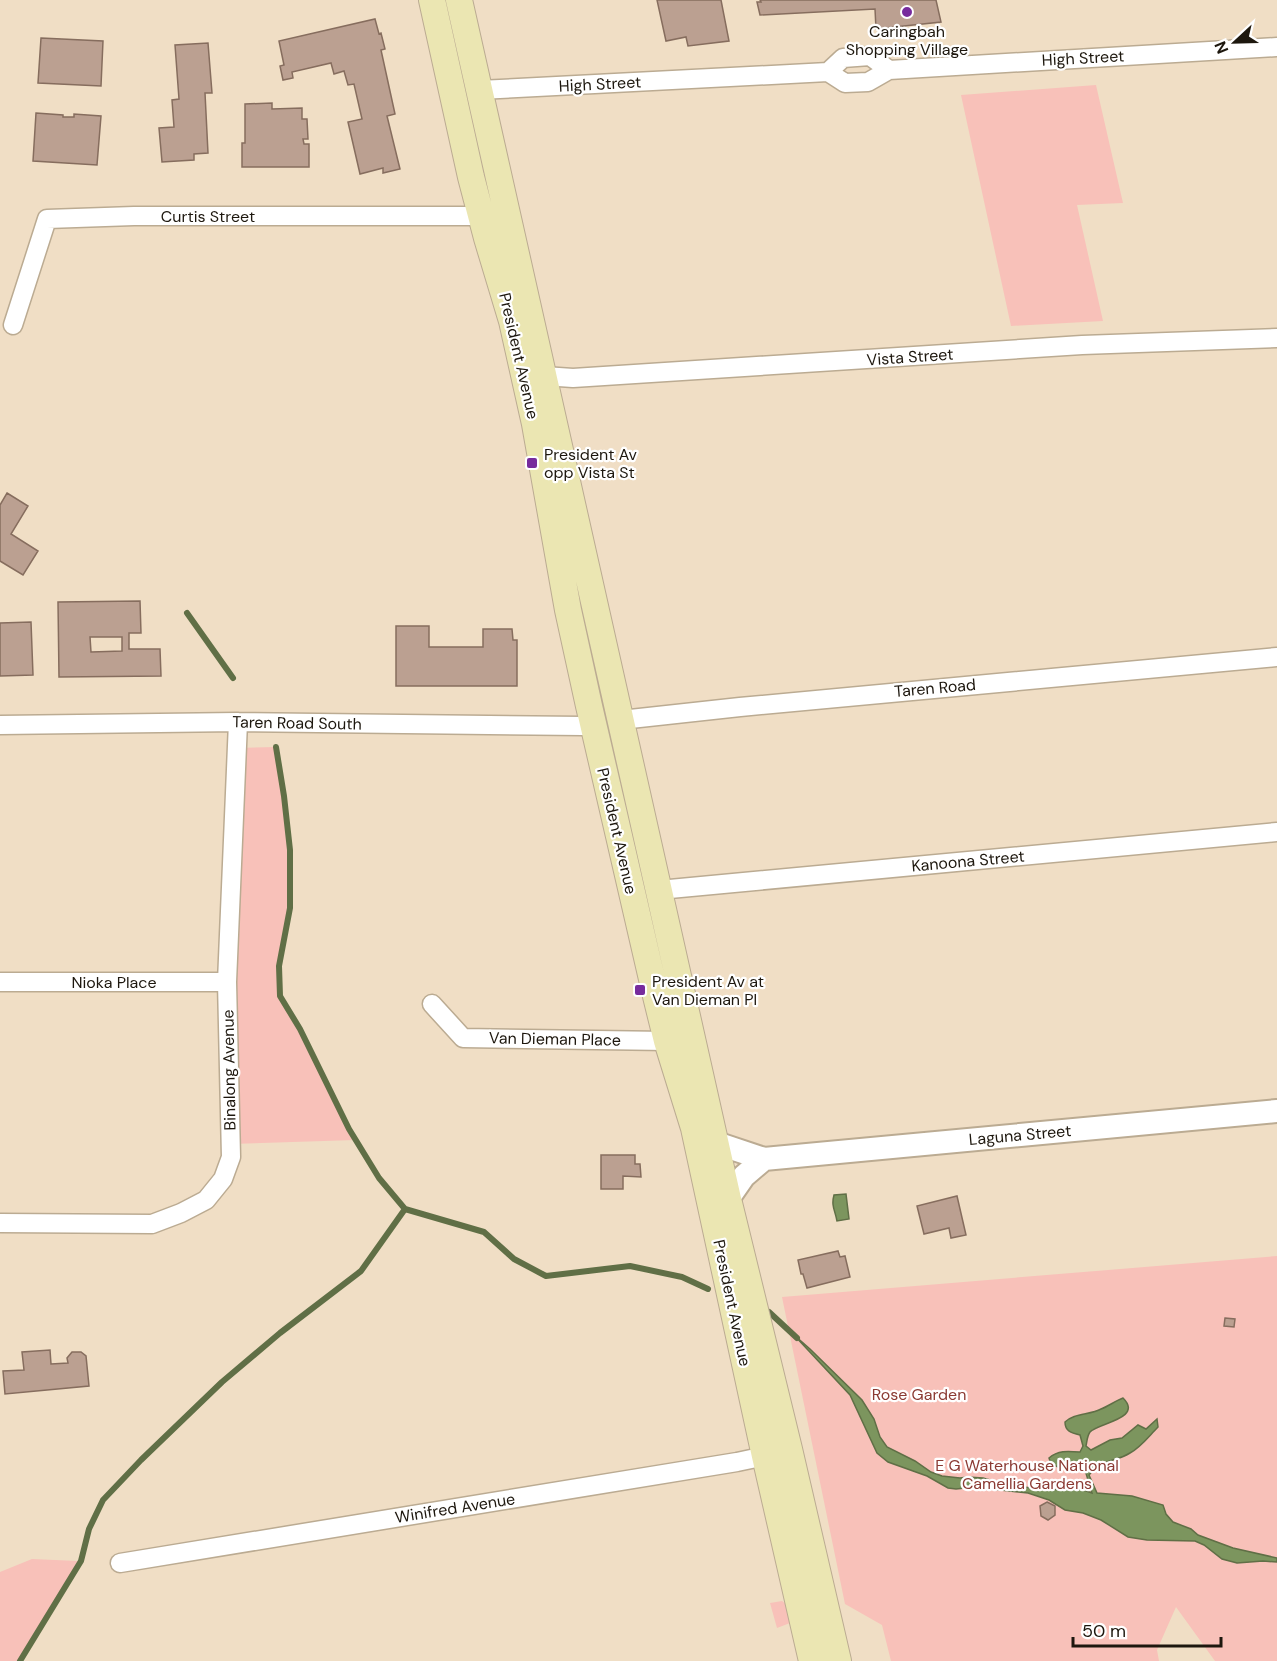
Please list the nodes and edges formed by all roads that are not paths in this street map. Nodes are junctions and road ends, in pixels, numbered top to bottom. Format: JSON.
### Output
{"nodes":[{"id":1,"x":432,"y":0,"type":"edge"},
{"id":2,"x":459,"y":0,"type":"edge"},
{"id":3,"x":1277,"y":47,"type":"edge"},
{"id":4,"x":889,"y":70,"type":"junction"},
{"id":5,"x":828,"y":72,"type":"junction"},
{"id":6,"x":479,"y":90,"type":"junction"},
{"id":7,"x":452,"y":92,"type":"junction"},
{"id":8,"x":481,"y":216,"type":"junction"},
{"id":9,"x":508,"y":216,"type":"junction"},
{"id":10,"x":12,"y":325,"type":"dead end"},
{"id":11,"x":1277,"y":338,"type":"edge"},
{"id":12,"x":544,"y":376,"type":"junction"},
{"id":13,"x":1277,"y":657,"type":"edge"},
{"id":14,"x":621,"y":720,"type":"junction"},
{"id":15,"x":238,"y":722,"type":"junction"},
{"id":16,"x":0,"y":725,"type":"edge"},
{"id":17,"x":593,"y":725,"type":"junction"},
{"id":18,"x":1277,"y":832,"type":"edge"},
{"id":19,"x":659,"y":890,"type":"junction"},
{"id":20,"x":0,"y":982,"type":"edge"},
{"id":21,"x":227,"y":982,"type":"junction"},
{"id":22,"x":432,"y":1004,"type":"dead end"},
{"id":23,"x":680,"y":1039,"type":"junction"},
{"id":24,"x":1277,"y":1111,"type":"edge"},
{"id":25,"x":716,"y":1143,"type":"junction"},
{"id":26,"x":764,"y":1159,"type":"junction"},
{"id":27,"x":728,"y":1199,"type":"junction"},
{"id":28,"x":0,"y":1223,"type":"edge"},
{"id":29,"x":777,"y":1453,"type":"junction"},
{"id":30,"x":120,"y":1563,"type":"dead end"},
{"id":31,"x":812,"y":1661,"type":"edge"},
{"id":32,"x":838,"y":1661,"type":"edge"}],
"edges":[{"from":1,"to":7,"type":"main road","name":"President Avenue"},
{"from":2,"to":6,"type":"main road","name":"President Avenue"},
{"from":3,"to":4,"type":"street","name":"High Street"},
{"from":4,"to":5,"type":"street","name":"High Street"},
{"from":4,"to":5,"type":"street","name":"High Street"},
{"from":5,"to":6,"type":"street","name":"High Street"},
{"from":6,"to":7,"type":"main road"},
{"from":6,"to":9,"type":"main road","name":"President Avenue"},
{"from":7,"to":8,"type":"main road","name":"President Avenue"},
{"from":8,"to":9,"type":"main road"},
{"from":8,"to":10,"type":"street","name":"Curtis Street"},
{"from":8,"to":17,"type":"main road","name":"President Avenue"},
{"from":9,"to":12,"type":"main road","name":"President Avenue"},
{"from":11,"to":12,"type":"street","name":"Vista Street"},
{"from":12,"to":14,"type":"main road","name":"President Avenue"},
{"from":13,"to":14,"type":"street","name":"Taren Road"},
{"from":14,"to":17,"type":"main road","name":"Taren Road"},
{"from":14,"to":19,"type":"main road","name":"President Avenue"},
{"from":15,"to":16,"type":"street","name":"Taren Road South"},
{"from":15,"to":17,"type":"street","name":"Taren Road South"},
{"from":15,"to":21,"type":"street","name":"Binalong Avenue"},
{"from":17,"to":23,"type":"main road","name":"President Avenue"},
{"from":18,"to":19,"type":"street","name":"Kanoona Street"},
{"from":19,"to":23,"type":"main road","name":"President Avenue"},
{"from":20,"to":21,"type":"street","name":"Nioka Place"},
{"from":21,"to":28,"type":"street","name":"Binalong Avenue"},
{"from":22,"to":23,"type":"street","name":"Van Dieman Place"},
{"from":23,"to":25,"type":"main road","name":"President Avenue"},
{"from":23,"to":29,"type":"main road","name":"President Avenue"},
{"from":24,"to":26,"type":"street","name":"Laguna Street"},
{"from":25,"to":26,"type":"street","name":"Laguna Street"},
{"from":25,"to":27,"type":"main road","name":"President Avenue"},
{"from":26,"to":27,"type":"street"},
{"from":27,"to":29,"type":"main road","name":"President Avenue"},
{"from":29,"to":30,"type":"street","name":"Winifred Avenue"},
{"from":29,"to":31,"type":"main road","name":"President Avenue"},
{"from":29,"to":32,"type":"main road","name":"President Avenue"}]}
